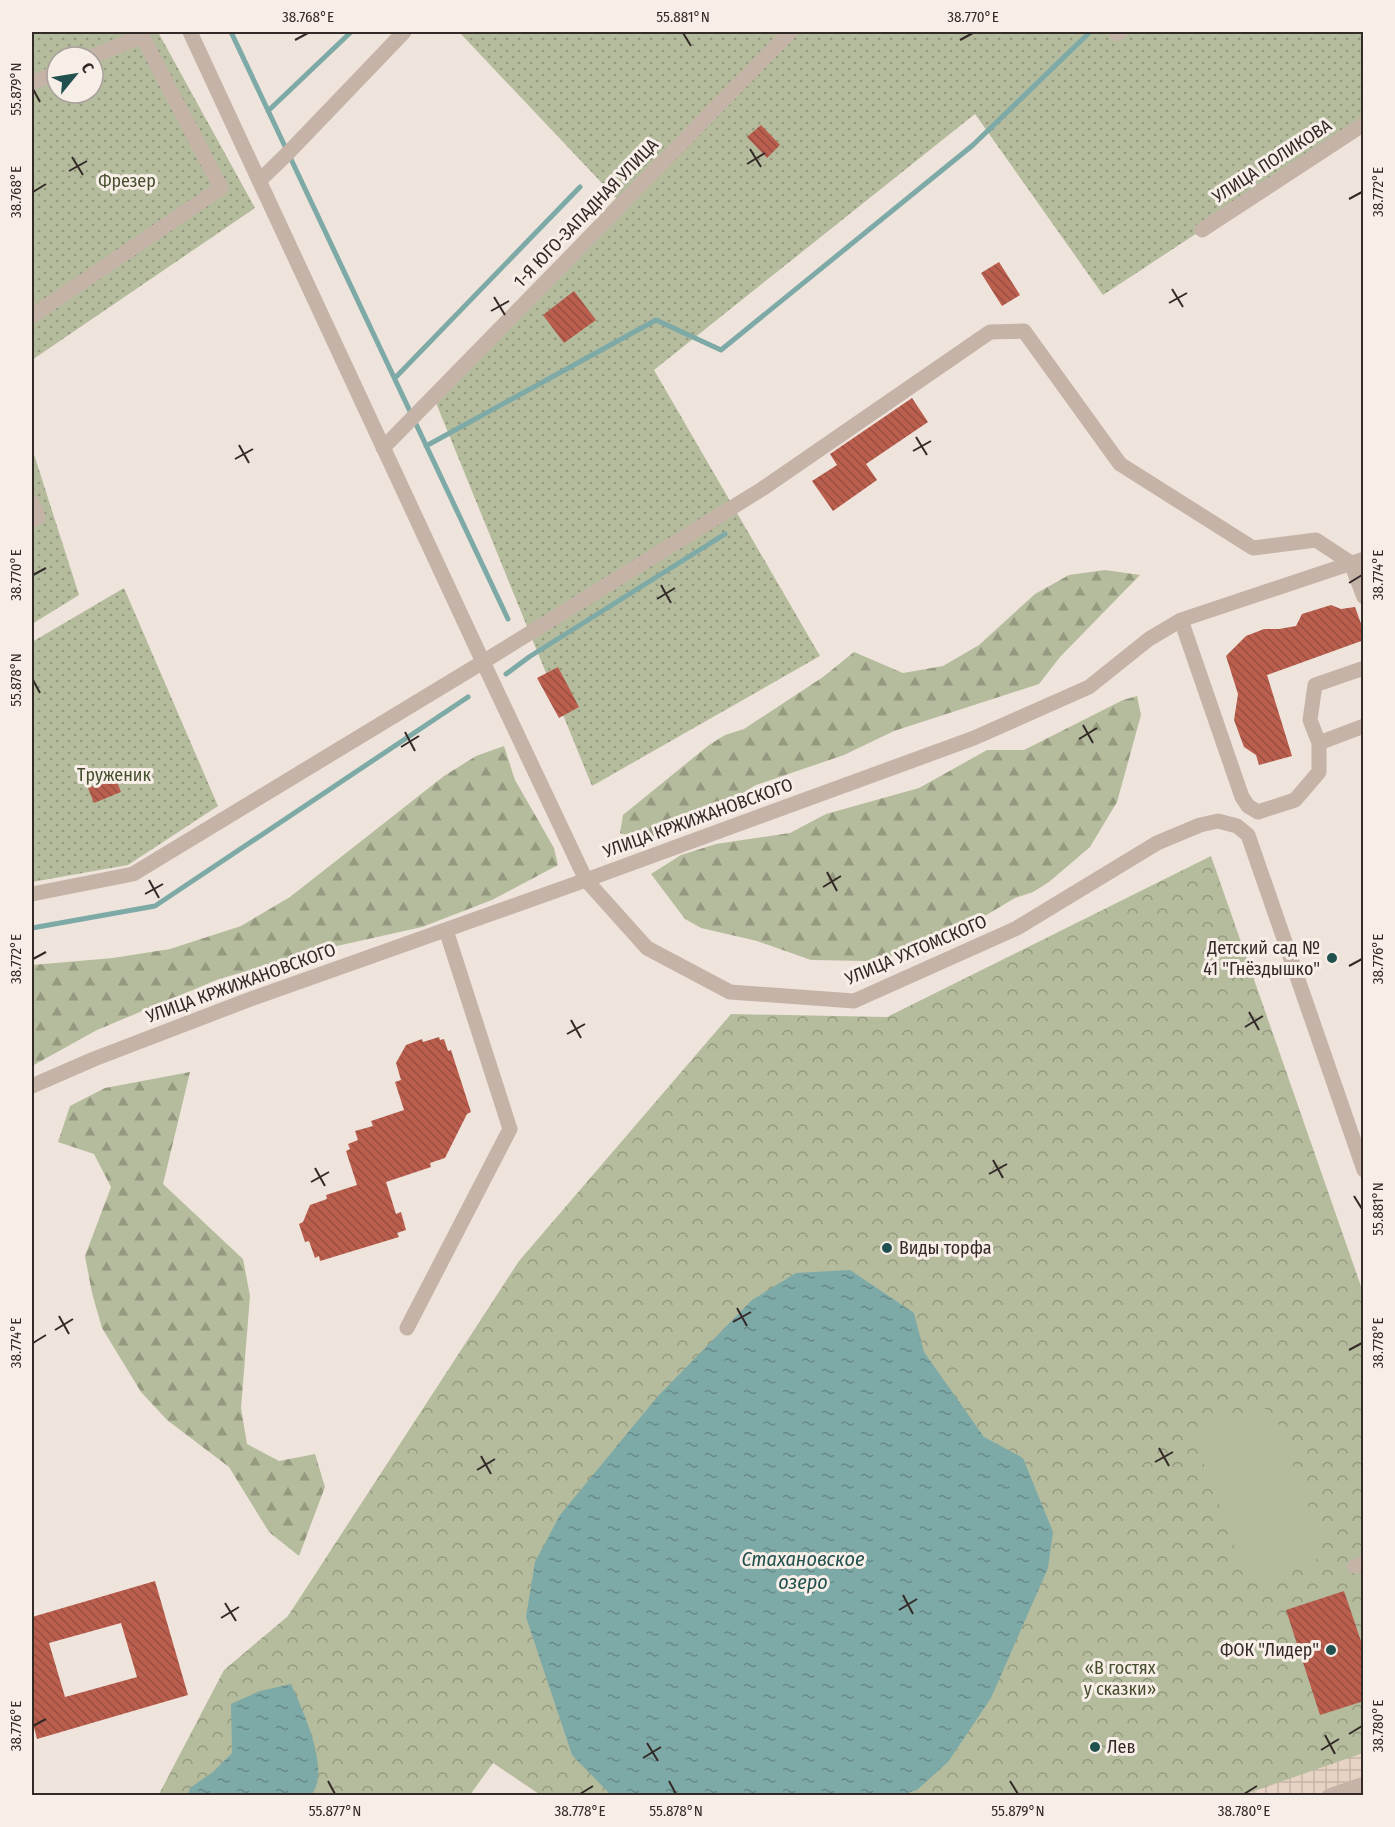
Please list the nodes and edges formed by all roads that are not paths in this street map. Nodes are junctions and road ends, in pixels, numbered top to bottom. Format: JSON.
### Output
{"nodes":[{"id":1,"x":190,"y":32,"type":"edge"},
{"id":2,"x":404,"y":32,"type":"edge"},
{"id":3,"x":790,"y":32,"type":"edge"},
{"id":4,"x":141,"y":34,"type":"edge"},
{"id":5,"x":105,"y":51,"type":"edge"},
{"id":6,"x":1364,"y":124,"type":"edge"},
{"id":7,"x":259,"y":180,"type":"junction"},
{"id":8,"x":1202,"y":230,"type":"dead end"},
{"id":9,"x":32,"y":316,"type":"edge"},
{"id":10,"x":383,"y":448,"type":"junction"},
{"id":11,"x":32,"y":502,"type":"edge"},
{"id":12,"x":32,"y":520,"type":"edge"},
{"id":13,"x":1358,"y":561,"type":"edge"},
{"id":14,"x":1364,"y":597,"type":"edge"},
{"id":15,"x":1181,"y":620,"type":"junction"},
{"id":16,"x":483,"y":662,"type":"junction"},
{"id":17,"x":1364,"y":668,"type":"edge"},
{"id":18,"x":1364,"y":726,"type":"edge"},
{"id":19,"x":1319,"y":743,"type":"junction"},
{"id":20,"x":586,"y":880,"type":"junction"},
{"id":21,"x":32,"y":894,"type":"edge"},
{"id":22,"x":446,"y":930,"type":"junction"},
{"id":23,"x":32,"y":1086,"type":"edge"},
{"id":24,"x":1364,"y":1170,"type":"edge"},
{"id":25,"x":408,"y":1328,"type":"dead end"},
{"id":26,"x":1364,"y":1784,"type":"edge"},
{"id":27,"x":1329,"y":1796,"type":"edge"}],
"edges":[{"from":1,"to":7,"type":"street","name":"УЛИЦА УХТОМСКОГО"},
{"from":2,"to":7,"type":"street"},
{"from":3,"to":10,"type":"street","name":"1-Я ЮГО-ЗАПАДНАЯ УЛИЦА"},
{"from":4,"to":5,"type":"street"},
{"from":4,"to":9,"type":"street"},
{"from":6,"to":8,"type":"street","name":"УЛИЦА ПОЛИКОВА"},
{"from":7,"to":10,"type":"street","name":"УЛИЦА УХТОМСКОГО"},
{"from":10,"to":16,"type":"street","name":"УЛИЦА УХТОМСКОГО"},
{"from":11,"to":12,"type":"street"},
{"from":13,"to":14,"type":"street"},
{"from":13,"to":15,"type":"street","name":"УЛИЦА КРЖИЖАНОВСКОГО"},
{"from":13,"to":16,"type":"street"},
{"from":15,"to":19,"type":"street"},
{"from":15,"to":20,"type":"street","name":"УЛИЦА КРЖИЖАНОВСКОГО"},
{"from":16,"to":20,"type":"street","name":"УЛИЦА УХТОМСКОГО"},
{"from":16,"to":21,"type":"street"},
{"from":17,"to":19,"type":"street"},
{"from":18,"to":19,"type":"street"},
{"from":20,"to":22,"type":"street","name":"УЛИЦА КРЖИЖАНОВСКОГО"},
{"from":20,"to":24,"type":"street","name":"УЛИЦА УХТОМСКОГО"},
{"from":22,"to":23,"type":"street","name":"УЛИЦА КРЖИЖАНОВСКОГО"},
{"from":22,"to":25,"type":"street"},
{"from":26,"to":27,"type":"street"}]}
